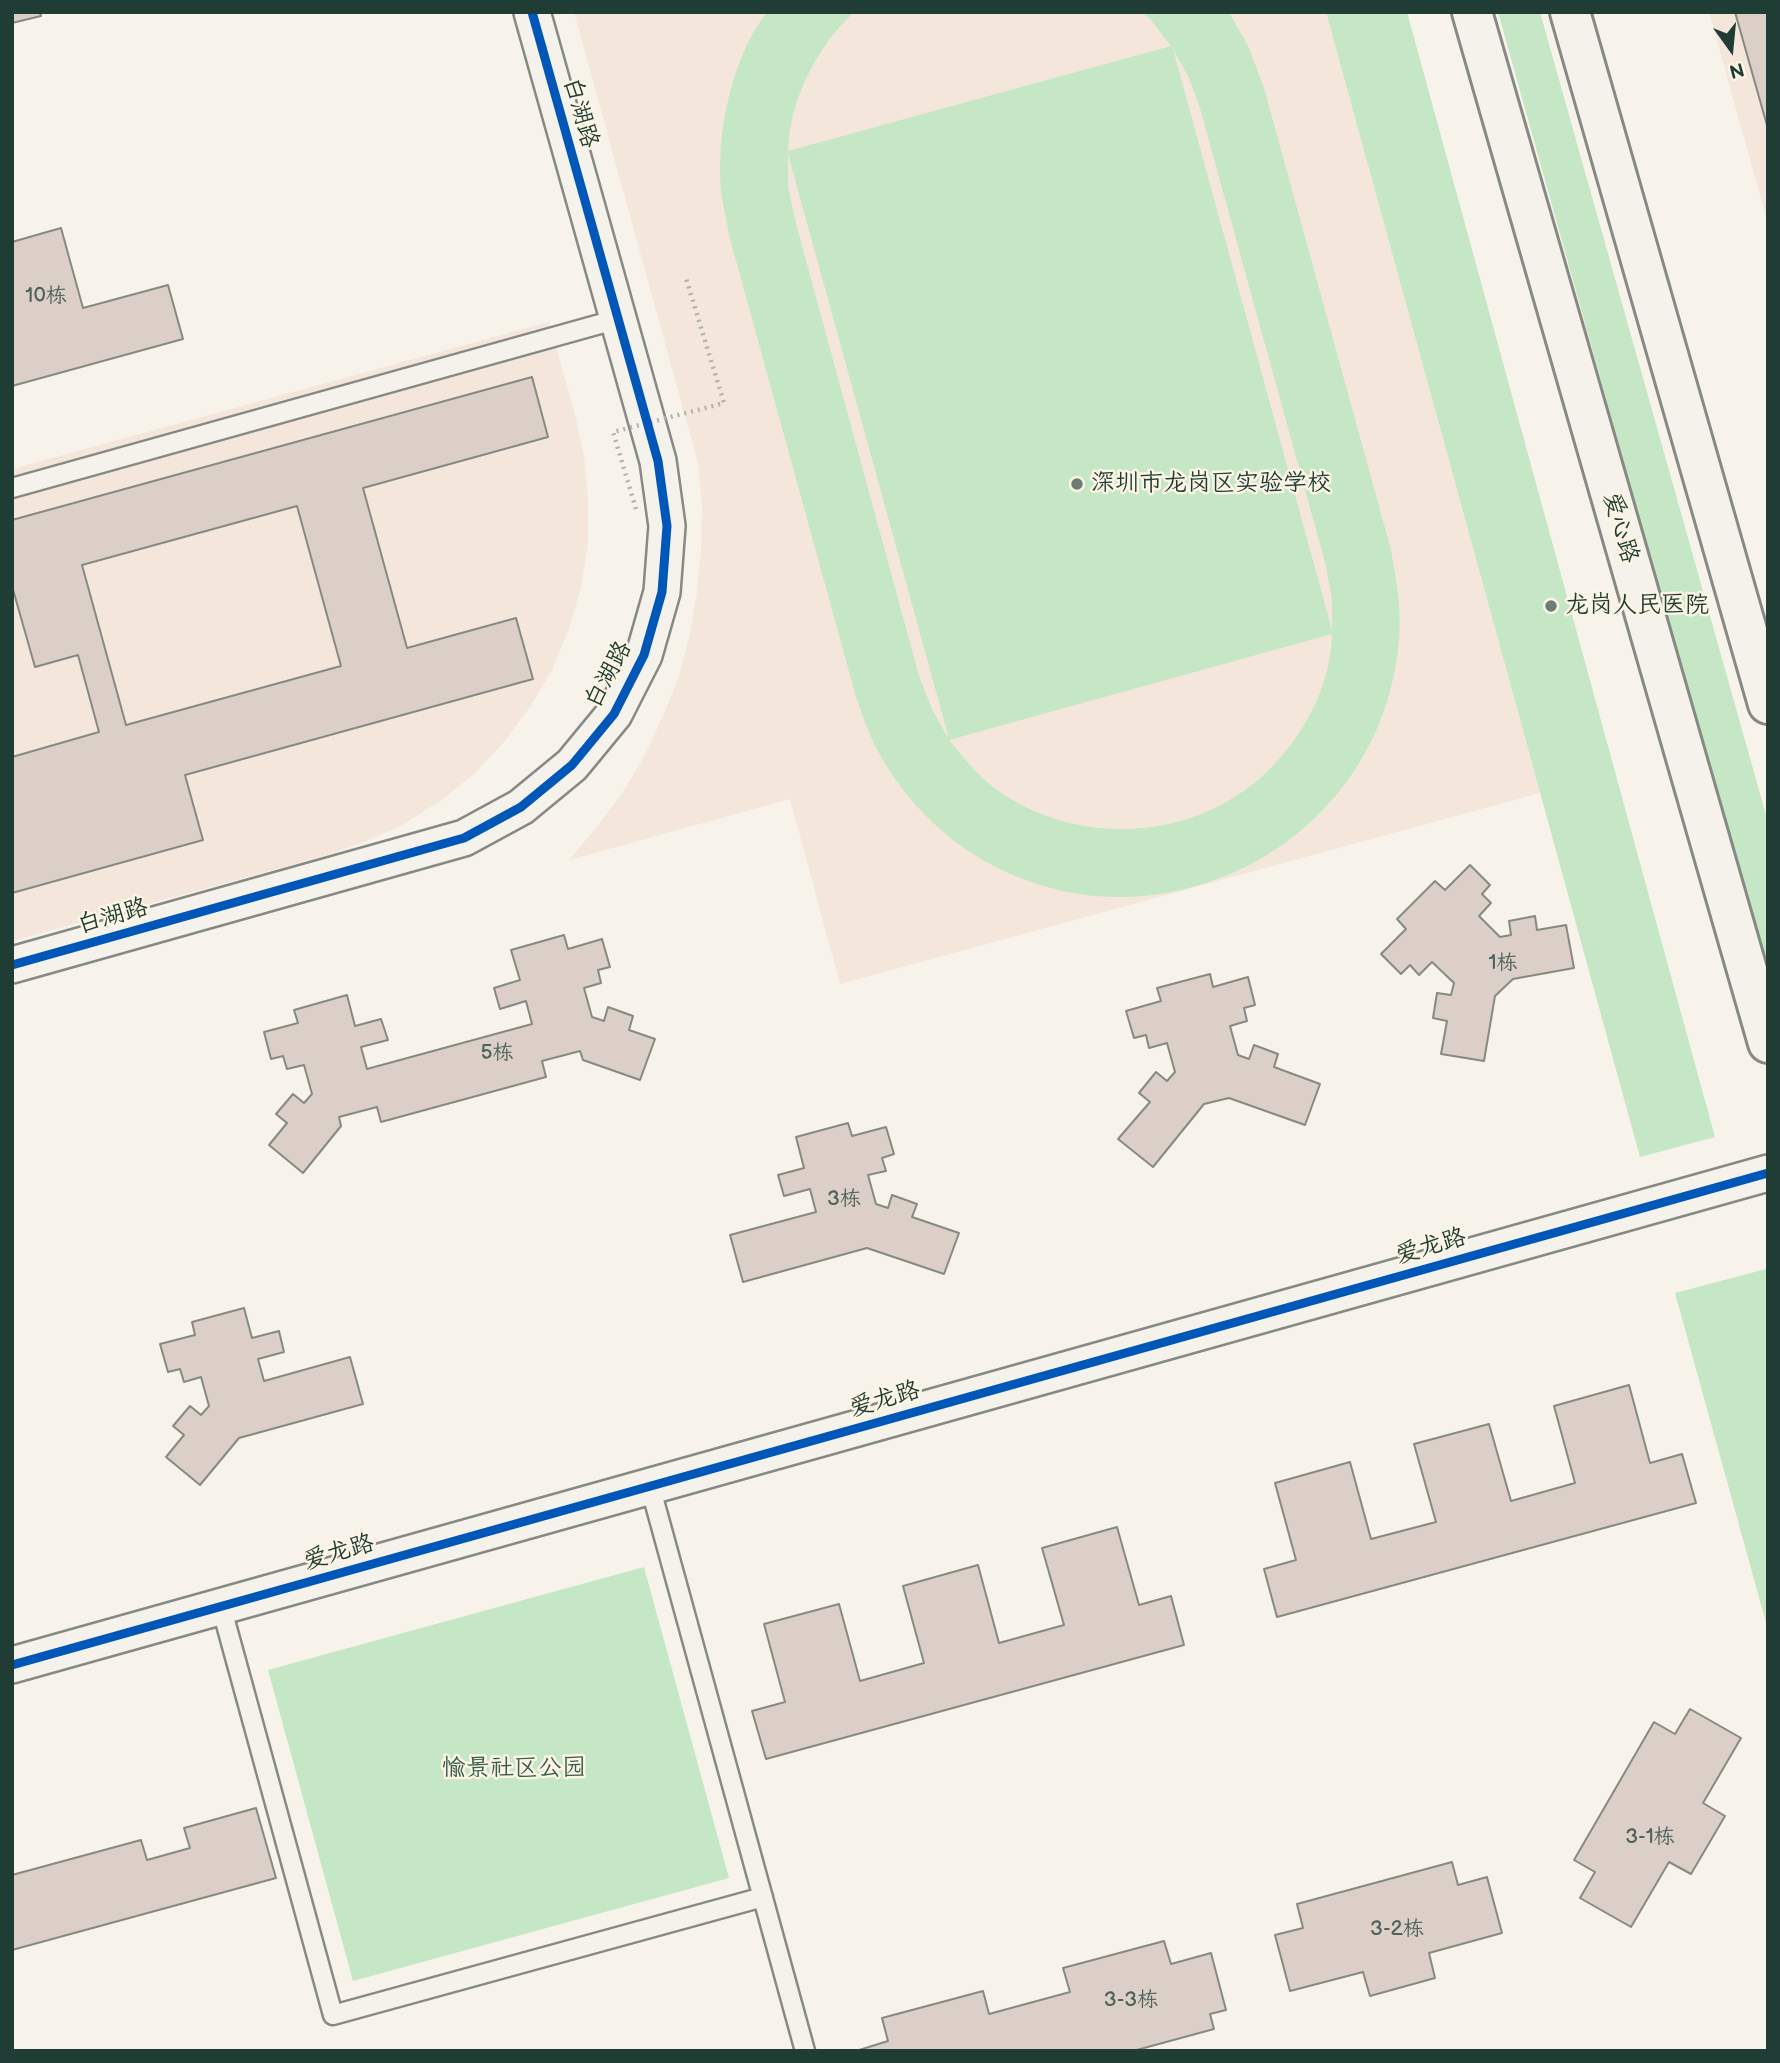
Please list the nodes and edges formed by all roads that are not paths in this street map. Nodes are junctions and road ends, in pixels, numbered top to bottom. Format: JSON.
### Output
{"nodes":[{"id":1,"x":531,"y":12,"type":"edge"},
{"id":2,"x":1472,"y":12,"type":"edge"},
{"id":3,"x":1570,"y":12,"type":"edge"},
{"id":4,"x":618,"y":318,"type":"junction"},
{"id":5,"x":12,"y":488,"type":"edge"},
{"id":6,"x":1768,"y":704,"type":"edge"},
{"id":7,"x":12,"y":965,"type":"edge"},
{"id":8,"x":1768,"y":1043,"type":"edge"},
{"id":9,"x":1768,"y":1173,"type":"edge"},
{"id":10,"x":650,"y":1486,"type":"junction"},
{"id":11,"x":221,"y":1606,"type":"junction"},
{"id":12,"x":12,"y":1665,"type":"edge"},
{"id":13,"x":763,"y":1897,"type":"junction"},
{"id":14,"x":805,"y":2051,"type":"edge"}],
"edges":[{"from":1,"to":4,"type":"street","name":"白湖路"},
{"from":2,"to":8,"type":"street","name":"爱心路"},
{"from":3,"to":6,"type":"street"},
{"from":4,"to":5,"type":"lane"},
{"from":4,"to":7,"type":"street","name":"白湖路"},
{"from":9,"to":10,"type":"street","name":"爱龙路"},
{"from":10,"to":11,"type":"street","name":"爱龙路"},
{"from":10,"to":13,"type":"lane"},
{"from":11,"to":12,"type":"street","name":"爱龙路"},
{"from":11,"to":13,"type":"lane"},
{"from":13,"to":14,"type":"lane"}]}
